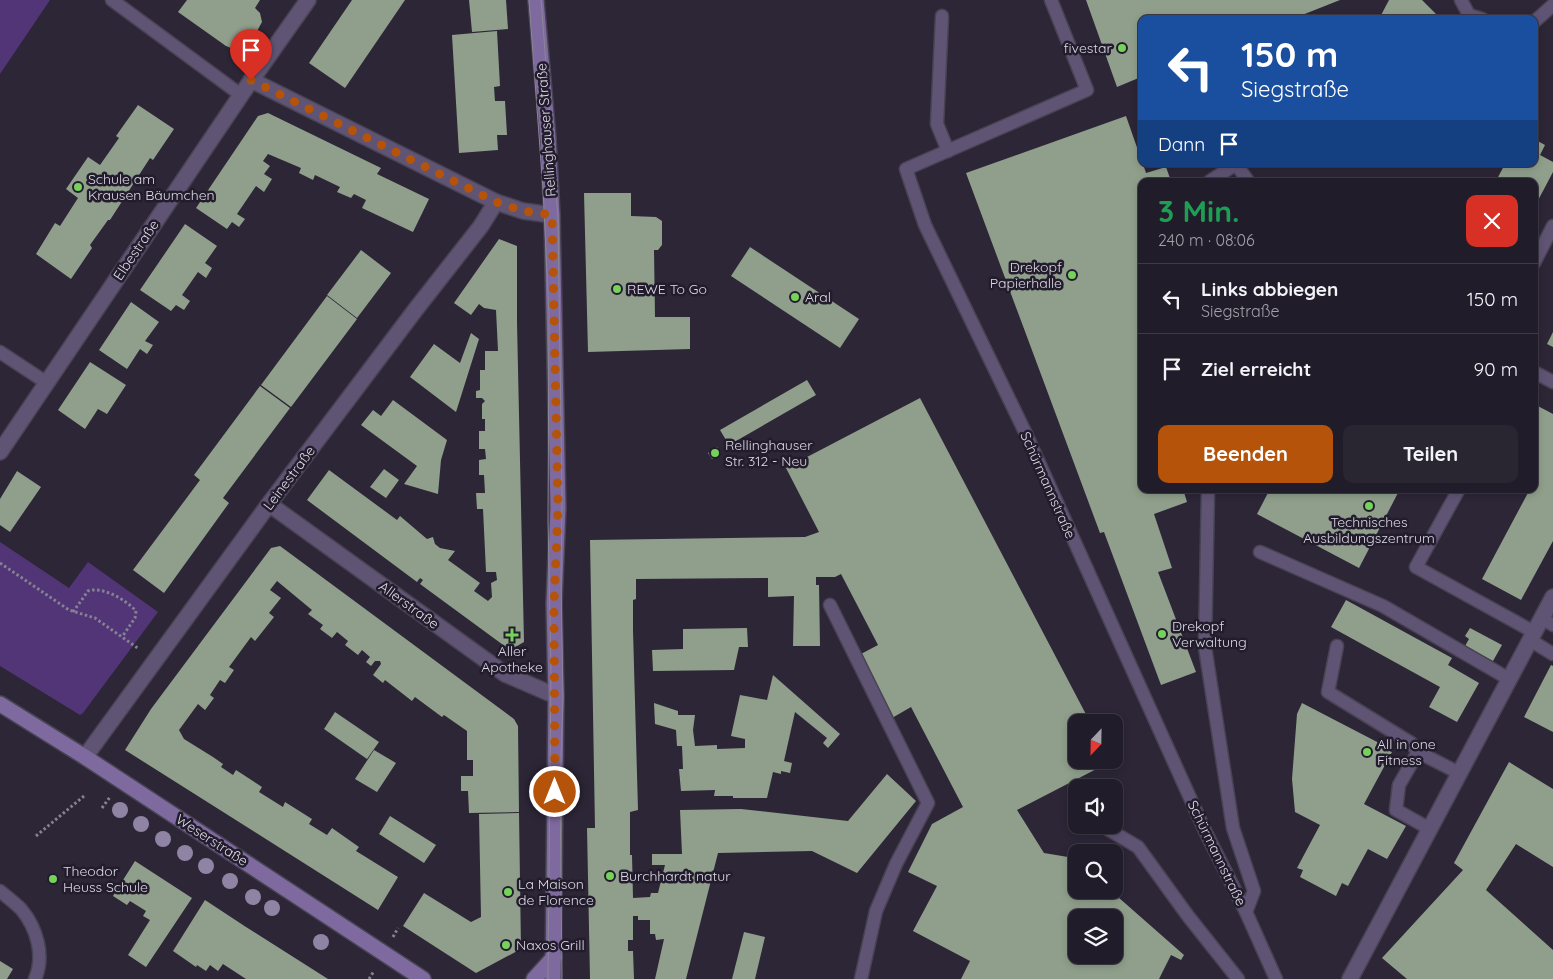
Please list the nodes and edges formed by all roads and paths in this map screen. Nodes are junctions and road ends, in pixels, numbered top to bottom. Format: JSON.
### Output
{"nodes":[{"id":1,"x":112,"y":0,"type":"edge"},
{"id":2,"x":308,"y":0,"type":"edge"},
{"id":3,"x":536,"y":0,"type":"edge"},
{"id":4,"x":1051,"y":0,"type":"edge"},
{"id":5,"x":1461,"y":0,"type":"edge"},
{"id":6,"x":1553,"y":5,"type":"edge"},
{"id":7,"x":1469,"y":15,"type":"edge"},
{"id":8,"x":942,"y":16,"type":"dead end"},
{"id":9,"x":1538,"y":18,"type":"edge"},
{"id":10,"x":251,"y":80,"type":"junction"},
{"id":11,"x":241,"y":95,"type":"junction"},
{"id":12,"x":948,"y":152,"type":"junction"},
{"id":13,"x":1231,"y":167,"type":"edge"},
{"id":14,"x":1238,"y":167,"type":"edge"},
{"id":15,"x":1215,"y":178,"type":"edge"},
{"id":16,"x":1246,"y":178,"type":"edge"},
{"id":17,"x":496,"y":202,"type":"junction"},
{"id":18,"x":552,"y":215,"type":"junction"},
{"id":19,"x":1553,"y":226,"type":"edge"},
{"id":20,"x":1538,"y":255,"type":"edge"},
{"id":21,"x":0,"y":352,"type":"edge"},
{"id":22,"x":1538,"y":374,"type":"edge"},
{"id":23,"x":1553,"y":382,"type":"edge"},
{"id":24,"x":47,"y":383,"type":"junction"},
{"id":25,"x":0,"y":452,"type":"edge"},
{"id":26,"x":1208,"y":493,"type":"edge"},
{"id":27,"x":1457,"y":493,"type":"edge"},
{"id":28,"x":269,"y":504,"type":"junction"},
{"id":29,"x":1260,"y":552,"type":"dead end"},
{"id":30,"x":0,"y":563,"type":"edge"},
{"id":31,"x":1553,"y":597,"type":"edge"},
{"id":32,"x":830,"y":605,"type":"dead end"},
{"id":33,"x":73,"y":612,"type":"junction"},
{"id":34,"x":1547,"y":621,"type":"edge"},
{"id":35,"x":1532,"y":636,"type":"junction"},
{"id":36,"x":122,"y":637,"type":"junction"},
{"id":37,"x":1337,"y":646,"type":"dead end"},
{"id":38,"x":1553,"y":654,"type":"edge"},
{"id":39,"x":155,"y":662,"type":"junction"},
{"id":40,"x":1509,"y":679,"type":"junction"},
{"id":41,"x":556,"y":696,"type":"junction"},
{"id":42,"x":0,"y":704,"type":"edge"},
{"id":43,"x":1418,"y":752,"type":"junction"},
{"id":44,"x":85,"y":757,"type":"junction"},
{"id":45,"x":1459,"y":774,"type":"junction"},
{"id":46,"x":84,"y":796,"type":"dead end"},
{"id":47,"x":1430,"y":829,"type":"junction"},
{"id":48,"x":1116,"y":834,"type":"edge"},
{"id":49,"x":36,"y":836,"type":"dead end"},
{"id":50,"x":0,"y":891,"type":"edge"},
{"id":51,"x":1246,"y":912,"type":"junction"},
{"id":52,"x":554,"y":957,"type":"junction"},
{"id":53,"x":36,"y":979,"type":"edge"},
{"id":54,"x":423,"y":979,"type":"edge"},
{"id":55,"x":534,"y":979,"type":"edge"},
{"id":56,"x":553,"y":979,"type":"edge"},
{"id":57,"x":861,"y":979,"type":"edge"},
{"id":58,"x":1238,"y":979,"type":"edge"},
{"id":59,"x":1276,"y":979,"type":"edge"},
{"id":60,"x":1350,"y":979,"type":"edge"}],
"edges":[{"from":1,"to":11,"type":"lane"},
{"from":2,"to":10,"type":"street","name":"Elbestraße"},
{"from":3,"to":18,"type":"main road","name":"Rellinghauser Straße"},
{"from":4,"to":12,"type":"lane","name":"Schürmannstraße"},
{"from":5,"to":7,"type":"lane"},
{"from":6,"to":9,"type":"lane"},
{"from":8,"to":12,"type":"lane"},
{"from":10,"to":11,"type":"street","name":"Elbestraße"},
{"from":10,"to":17,"type":"street"},
{"from":11,"to":24,"type":"street","name":"Elbestraße"},
{"from":12,"to":51,"type":"lane","name":"Schürmannstraße"},
{"from":13,"to":15,"type":"lane"},
{"from":14,"to":16,"type":"lane"},
{"from":17,"to":18,"type":"street"},
{"from":17,"to":28,"type":"street","name":"Leinestraße"},
{"from":18,"to":41,"type":"main road","name":"Rellinghauser Straße"},
{"from":19,"to":20,"type":"lane"},
{"from":21,"to":24,"type":"lane"},
{"from":22,"to":23,"type":"lane"},
{"from":24,"to":25,"type":"street","name":"Elbestraße"},
{"from":26,"to":51,"type":"lane"},
{"from":27,"to":35,"type":"lane"},
{"from":28,"to":39,"type":"street","name":"Leinestraße"},
{"from":28,"to":41,"type":"street","name":"Allerstraße"},
{"from":29,"to":40,"type":"lane"},
{"from":30,"to":33,"type":"path"},
{"from":31,"to":34,"type":"street"},
{"from":32,"to":57,"type":"lane"},
{"from":33,"to":36,"type":"path"},
{"from":33,"to":36,"type":"path"},
{"from":34,"to":35,"type":"street"},
{"from":35,"to":38,"type":"lane"},
{"from":35,"to":40,"type":"street"},
{"from":36,"to":39,"type":"path"},
{"from":37,"to":43,"type":"lane"},
{"from":39,"to":44,"type":"street","name":"Leinestraße"},
{"from":40,"to":45,"type":"street"},
{"from":41,"to":52,"type":"main road","name":"Rellinghauser Straße"},
{"from":42,"to":44,"type":"main road","name":"Weserstraße"},
{"from":43,"to":45,"type":"lane"},
{"from":43,"to":47,"type":"lane"},
{"from":44,"to":54,"type":"main road","name":"Weserstraße"},
{"from":45,"to":47,"type":"street"},
{"from":46,"to":49,"type":"path"},
{"from":47,"to":60,"type":"street"},
{"from":48,"to":58,"type":"lane"},
{"from":50,"to":53,"type":"lane"},
{"from":51,"to":59,"type":"lane","name":"Schürmannstraße"},
{"from":52,"to":55,"type":"main road"},
{"from":52,"to":56,"type":"main road","name":"Rellinghauser Straße"}]}
